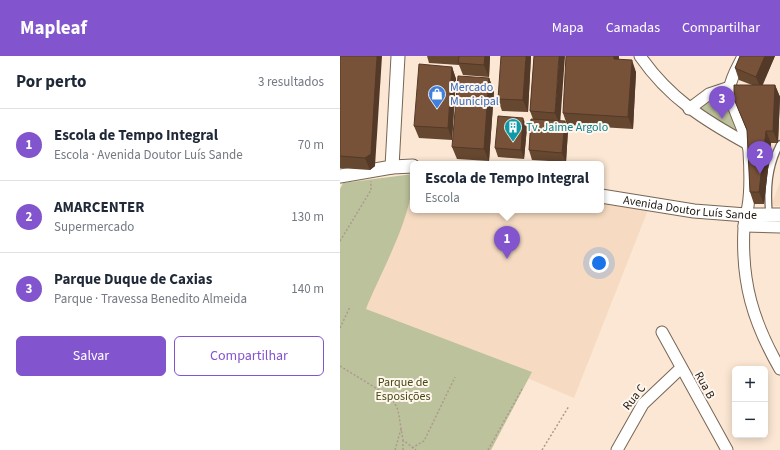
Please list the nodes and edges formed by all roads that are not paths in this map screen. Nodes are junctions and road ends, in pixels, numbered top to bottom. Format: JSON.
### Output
{"nodes":[{"id":1,"x":398,"y":56,"type":"edge"},
{"id":2,"x":640,"y":56,"type":"edge"},
{"id":3,"x":743,"y":56,"type":"edge"},
{"id":4,"x":730,"y":87,"type":"junction"},
{"id":5,"x":689,"y":109,"type":"junction"},
{"id":6,"x":748,"y":144,"type":"junction"},
{"id":7,"x":780,"y":144,"type":"edge"},
{"id":8,"x":410,"y":166,"type":"edge"},
{"id":9,"x":392,"y":167,"type":"junction"},
{"id":10,"x":340,"y":176,"type":"edge"},
{"id":11,"x":604,"y":196,"type":"edge"},
{"id":12,"x":774,"y":215,"type":"edge"},
{"id":13,"x":745,"y":221,"type":"junction"},
{"id":14,"x":780,"y":227,"type":"edge"},
{"id":15,"x":662,"y":332,"type":"dead end"},
{"id":16,"x":681,"y":368,"type":"junction"},
{"id":17,"x":780,"y":369,"type":"edge"},
{"id":18,"x":617,"y":450,"type":"edge"},
{"id":19,"x":727,"y":450,"type":"edge"}],
"edges":[{"from":1,"to":9,"type":"street"},
{"from":2,"to":5,"type":"street"},
{"from":3,"to":4,"type":"street"},
{"from":4,"to":5,"type":"street"},
{"from":4,"to":6,"type":"street"},
{"from":5,"to":6,"type":"street"},
{"from":6,"to":13,"type":"street"},
{"from":7,"to":12,"type":"lane"},
{"from":8,"to":9,"type":"street"},
{"from":9,"to":10,"type":"street"},
{"from":11,"to":13,"type":"street","name":"Avenida Doutor Luís Sande"},
{"from":12,"to":13,"type":"street","name":"Avenida Doutor Luís Sande"},
{"from":13,"to":14,"type":"street"},
{"from":13,"to":17,"type":"street"},
{"from":15,"to":16,"type":"street","name":"Rua B"},
{"from":16,"to":18,"type":"street","name":"Rua C"},
{"from":16,"to":19,"type":"street","name":"Rua B"}]}
